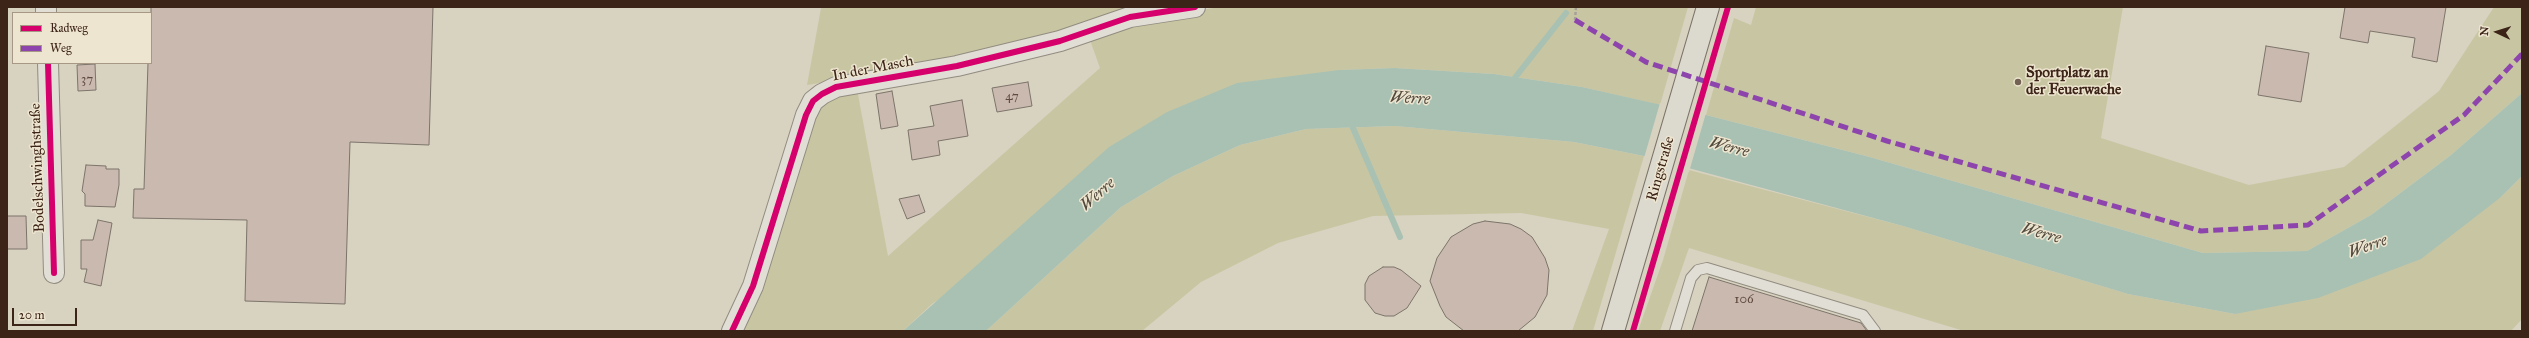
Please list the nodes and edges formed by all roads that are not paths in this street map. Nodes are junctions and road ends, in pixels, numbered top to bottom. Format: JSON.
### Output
{"nodes":[{"id":1,"x":1195,"y":7,"type":"edge"},
{"id":2,"x":1708,"y":9,"type":"edge"},
{"id":3,"x":48,"y":64,"type":"edge"},
{"id":4,"x":54,"y":272,"type":"dead end"},
{"id":5,"x":732,"y":331,"type":"edge"},
{"id":6,"x":1613,"y":331,"type":"edge"},
{"id":7,"x":1675,"y":331,"type":"edge"},
{"id":8,"x":1875,"y":331,"type":"edge"}],
"edges":[{"from":1,"to":5,"type":"street","name":"In der Masch"},
{"from":2,"to":6,"type":"main road","name":"Ringstraße"},
{"from":3,"to":4,"type":"street","name":"Bodelschwinghstraße"},
{"from":7,"to":8,"type":"lane"}]}
